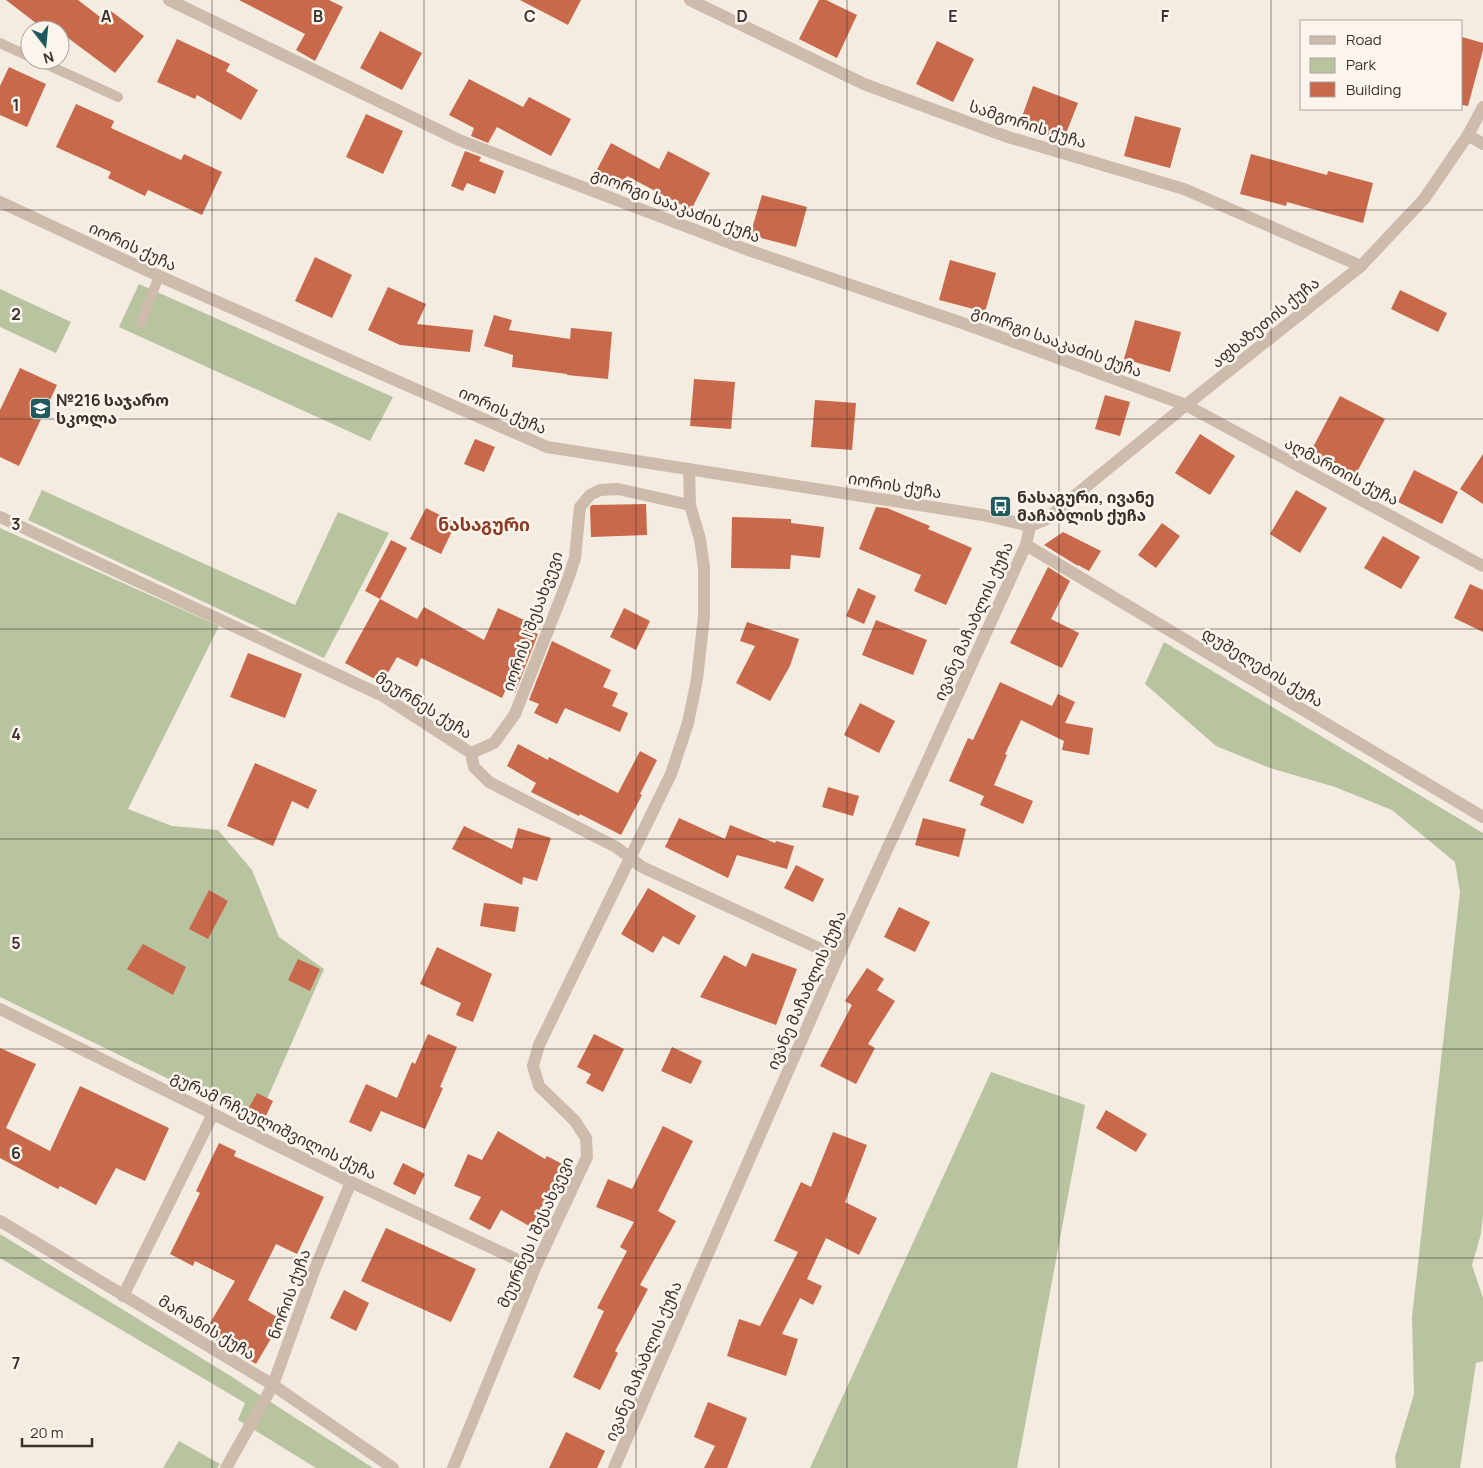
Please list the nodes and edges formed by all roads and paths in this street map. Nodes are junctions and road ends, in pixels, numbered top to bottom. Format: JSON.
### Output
{"nodes":[{"id":1,"x":169,"y":0,"type":"edge"},
{"id":2,"x":690,"y":0,"type":"edge"},
{"id":3,"x":0,"y":43,"type":"edge"},
{"id":4,"x":20,"y":52,"type":"edge"},
{"id":5,"x":58,"y":70,"type":"edge"},
{"id":6,"x":118,"y":98,"type":"dead end"},
{"id":7,"x":1483,"y":107,"type":"edge"},
{"id":8,"x":1468,"y":135,"type":"junction"},
{"id":9,"x":1483,"y":144,"type":"edge"},
{"id":10,"x":0,"y":202,"type":"edge"},
{"id":11,"x":1361,"y":266,"type":"junction"},
{"id":12,"x":159,"y":276,"type":"junction"},
{"id":13,"x":141,"y":323,"type":"dead end"},
{"id":14,"x":1186,"y":405,"type":"junction"},
{"id":15,"x":689,"y":469,"type":"junction"},
{"id":16,"x":690,"y":505,"type":"junction"},
{"id":17,"x":0,"y":517,"type":"edge"},
{"id":18,"x":1030,"y":526,"type":"junction"},
{"id":19,"x":1026,"y":544,"type":"junction"},
{"id":20,"x":1483,"y":566,"type":"edge"},
{"id":21,"x":471,"y":753,"type":"junction"},
{"id":22,"x":1483,"y":817,"type":"edge"},
{"id":23,"x":631,"y":860,"type":"junction"},
{"id":24,"x":838,"y":957,"type":"junction"},
{"id":25,"x":0,"y":1009,"type":"edge"},
{"id":26,"x":213,"y":1114,"type":"junction"},
{"id":27,"x":351,"y":1182,"type":"junction"},
{"id":28,"x":0,"y":1221,"type":"edge"},
{"id":29,"x":535,"y":1268,"type":"junction"},
{"id":30,"x":123,"y":1296,"type":"junction"},
{"id":31,"x":273,"y":1385,"type":"junction"},
{"id":32,"x":226,"y":1468,"type":"edge"},
{"id":33,"x":393,"y":1468,"type":"edge"},
{"id":34,"x":454,"y":1468,"type":"edge"},
{"id":35,"x":614,"y":1468,"type":"edge"}],
"edges":[{"from":1,"to":14,"type":"street","name":"გიორგი სააკაძის ქუჩა"},
{"from":2,"to":11,"type":"street","name":"სამგორის ქუჩა"},
{"from":3,"to":4,"type":"lane"},
{"from":5,"to":6,"type":"lane"},
{"from":7,"to":8,"type":"street","name":"აფხაზეთის ქუჩა"},
{"from":8,"to":9,"type":"street"},
{"from":8,"to":11,"type":"street","name":"აფხაზეთის ქუჩა"},
{"from":10,"to":12,"type":"street","name":"იორის ქუჩა"},
{"from":11,"to":14,"type":"street","name":"აფხაზეთის ქუჩა"},
{"from":12,"to":13,"type":"lane"},
{"from":12,"to":15,"type":"street","name":"იორის ქუჩა"},
{"from":14,"to":18,"type":"street","name":"აფხაზეთის ქუჩა"},
{"from":14,"to":20,"type":"street","name":"აღმართის ქუჩა"},
{"from":15,"to":16,"type":"street","name":"მეურნეს I შესახვევი"},
{"from":15,"to":18,"type":"street","name":"იორის ქუჩა"},
{"from":16,"to":21,"type":"street","name":"იორის I შესახვევი"},
{"from":16,"to":23,"type":"street","name":"მეურნეს I შესახვევი"},
{"from":17,"to":21,"type":"street","name":"მეურნეს ქუჩა"},
{"from":18,"to":19,"type":"street","name":"ივანე მაჩაბლის ქუჩა"},
{"from":19,"to":22,"type":"street","name":"დუშელების ქუჩა"},
{"from":19,"to":24,"type":"street","name":"ივანე მაჩაბლის ქუჩა"},
{"from":21,"to":23,"type":"street","name":"მეურნეს ქუჩა"},
{"from":23,"to":24,"type":"street","name":"მეურნეს ქუჩა"},
{"from":23,"to":29,"type":"street","name":"მეურნეს I შესახვევი"},
{"from":24,"to":35,"type":"street","name":"ივანე მაჩაბლის ქუჩა"},
{"from":25,"to":26,"type":"street","name":"გურამ რჩეულიშვილის ქუჩა"},
{"from":26,"to":27,"type":"street","name":"გურამ რჩეულიშვილის ქუჩა"},
{"from":26,"to":30,"type":"street"},
{"from":27,"to":29,"type":"street","name":"გურამ რჩეულიშვილის ქუჩა"},
{"from":27,"to":31,"type":"street","name":"ნორის ქუჩა"},
{"from":28,"to":30,"type":"street","name":"მარანის ქუჩა"},
{"from":29,"to":34,"type":"street","name":"მეურნეს I შესახვევი"},
{"from":30,"to":31,"type":"street","name":"მარანის ქუჩა"},
{"from":31,"to":32,"type":"street","name":"ნორის ქუჩა"},
{"from":31,"to":33,"type":"street","name":"მარანის ქუჩა"}]}
